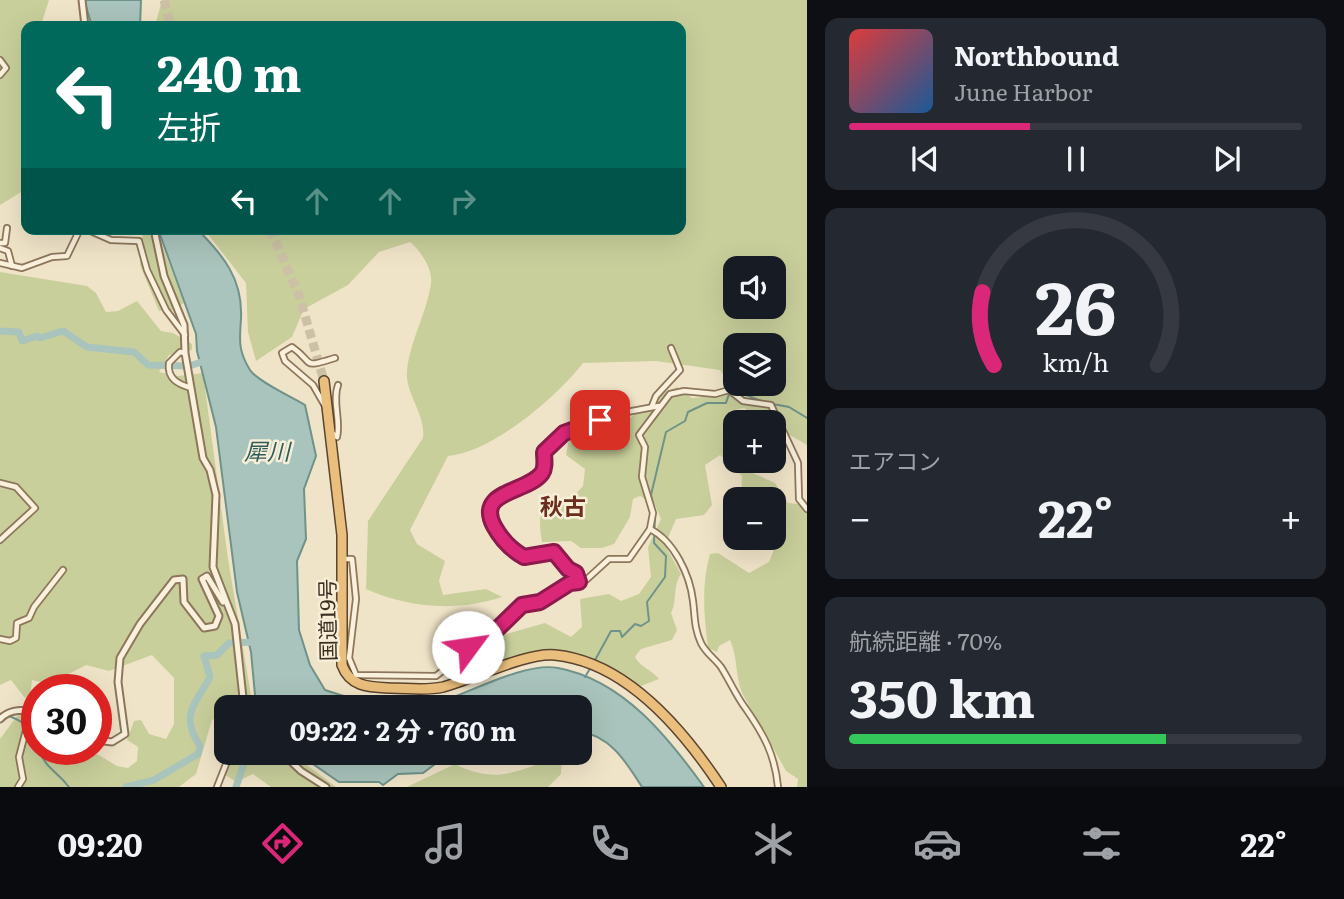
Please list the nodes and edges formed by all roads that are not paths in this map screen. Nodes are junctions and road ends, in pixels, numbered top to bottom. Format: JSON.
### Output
{"nodes":[{"id":1,"x":82,"y":0,"type":"edge"},
{"id":2,"x":84,"y":21,"type":"edge"},
{"id":3,"x":0,"y":60,"type":"edge"},
{"id":4,"x":0,"y":75,"type":"edge"},
{"id":5,"x":7,"y":228,"type":"dead end"},
{"id":6,"x":76,"y":235,"type":"edge"},
{"id":7,"x":100,"y":235,"type":"edge"},
{"id":8,"x":155,"y":235,"type":"edge"},
{"id":9,"x":0,"y":245,"type":"edge"},
{"id":10,"x":0,"y":263,"type":"edge"},
{"id":11,"x":12,"y":267,"type":"junction"},
{"id":12,"x":184,"y":335,"type":"junction"},
{"id":13,"x":671,"y":348,"type":"dead end"},
{"id":14,"x":186,"y":354,"type":"junction"},
{"id":15,"x":335,"y":358,"type":"dead end"},
{"id":16,"x":324,"y":382,"type":"tunnel mouth"},
{"id":17,"x":338,"y":385,"type":"dead end"},
{"id":18,"x":192,"y":388,"type":"junction"},
{"id":19,"x":652,"y":406,"type":"junction"},
{"id":20,"x":659,"y":406,"type":"junction"},
{"id":21,"x":329,"y":408,"type":"junction"},
{"id":22,"x":332,"y":433,"type":"junction"},
{"id":23,"x":0,"y":483,"type":"edge"},
{"id":24,"x":807,"y":509,"type":"edge"},
{"id":25,"x":650,"y":529,"type":"junction"},
{"id":26,"x":0,"y":540,"type":"edge"},
{"id":27,"x":342,"y":559,"type":"junction"},
{"id":28,"x":63,"y":570,"type":"dead end"},
{"id":29,"x":579,"y":582,"type":"junction"},
{"id":30,"x":235,"y":624,"type":"junction"},
{"id":31,"x":0,"y":639,"type":"edge"},
{"id":32,"x":242,"y":695,"type":"edge"},
{"id":33,"x":21,"y":711,"type":"edge"},
{"id":34,"x":0,"y":719,"type":"edge"},
{"id":35,"x":112,"y":741,"type":"edge"},
{"id":36,"x":21,"y":749,"type":"edge"},
{"id":37,"x":226,"y":765,"type":"edge"},
{"id":38,"x":295,"y":765,"type":"edge"},
{"id":39,"x":18,"y":787,"type":"edge"},
{"id":40,"x":217,"y":787,"type":"edge"},
{"id":41,"x":326,"y":787,"type":"edge"},
{"id":42,"x":721,"y":787,"type":"edge"},
{"id":43,"x":778,"y":787,"type":"edge"}],
"edges":[{"from":1,"to":2,"type":"street"},
{"from":3,"to":4,"type":"street"},
{"from":5,"to":9,"type":"street"},
{"from":6,"to":11,"type":"street"},
{"from":7,"to":12,"type":"street"},
{"from":8,"to":12,"type":"street"},
{"from":9,"to":11,"type":"street"},
{"from":10,"to":11,"type":"street"},
{"from":12,"to":14,"type":"street"},
{"from":13,"to":19,"type":"street"},
{"from":14,"to":18,"type":"street"},
{"from":14,"to":18,"type":"street"},
{"from":15,"to":21,"type":"street"},
{"from":16,"to":21,"type":"highway","name":"国道19号"},
{"from":17,"to":22,"type":"street"},
{"from":18,"to":30,"type":"street"},
{"from":19,"to":20,"type":"street"},
{"from":19,"to":29,"type":"street"},
{"from":20,"to":24,"type":"street"},
{"from":20,"to":25,"type":"street"},
{"from":21,"to":22,"type":"highway","name":"国道19号"},
{"from":22,"to":27,"type":"highway","name":"国道19号"},
{"from":23,"to":26,"type":"street"},
{"from":25,"to":29,"type":"street"},
{"from":25,"to":43,"type":"street"},
{"from":27,"to":29,"type":"street"},
{"from":27,"to":42,"type":"highway","name":"国道19号"},
{"from":28,"to":31,"type":"street"},
{"from":30,"to":32,"type":"street"},
{"from":30,"to":35,"type":"street"},
{"from":33,"to":34,"type":"street"},
{"from":36,"to":39,"type":"street"},
{"from":37,"to":40,"type":"street"},
{"from":38,"to":41,"type":"street"}]}
